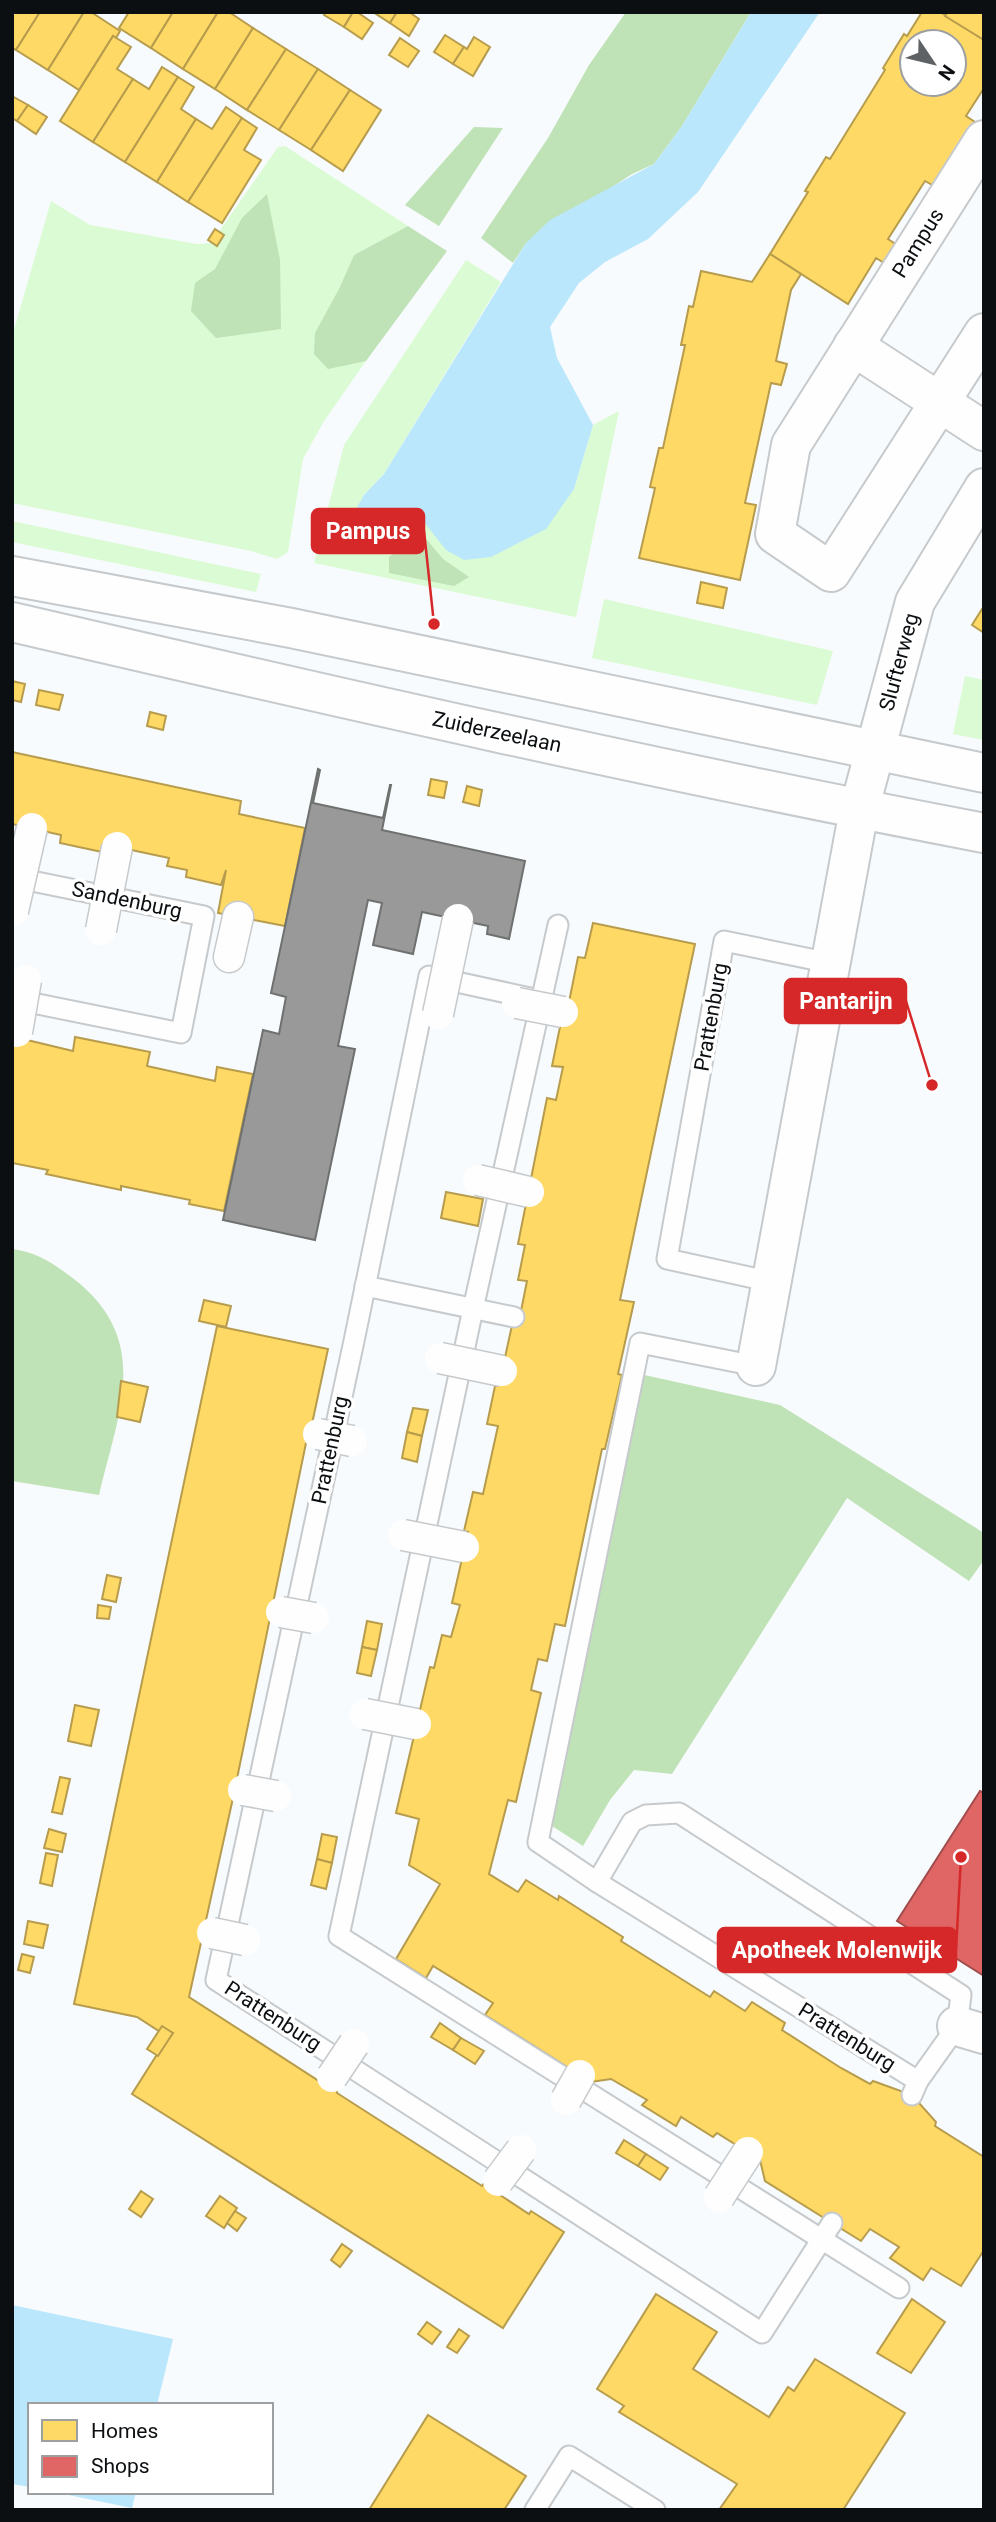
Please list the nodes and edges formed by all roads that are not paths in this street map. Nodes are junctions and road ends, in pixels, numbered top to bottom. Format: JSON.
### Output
{"nodes":[{"id":1,"x":984,"y":140,"type":"edge"},
{"id":2,"x":984,"y":333,"type":"edge"},
{"id":3,"x":853,"y":346,"type":"junction"},
{"id":4,"x":939,"y":402,"type":"junction"},
{"id":5,"x":984,"y":430,"type":"edge"},
{"id":6,"x":984,"y":488,"type":"edge"},
{"id":7,"x":12,"y":576,"type":"edge"},
{"id":8,"x":12,"y":622,"type":"edge"},
{"id":9,"x":876,"y":750,"type":"junction"},
{"id":10,"x":984,"y":773,"type":"edge"},
{"id":11,"x":859,"y":810,"type":"junction"},
{"id":12,"x":32,"y":828,"type":"dead end"},
{"id":13,"x":984,"y":834,"type":"edge"},
{"id":14,"x":117,"y":847,"type":"dead end"},
{"id":15,"x":12,"y":877,"type":"edge"},
{"id":16,"x":13,"y":911,"type":"edge"},
{"id":17,"x":238,"y":917,"type":"dead end"},
{"id":18,"x":458,"y":919,"type":"dead end"},
{"id":19,"x":558,"y":925,"type":"dead end"},
{"id":20,"x":101,"y":930,"type":"dead end"},
{"id":21,"x":229,"y":957,"type":"dead end"},
{"id":22,"x":830,"y":963,"type":"junction"},
{"id":23,"x":19,"y":989,"type":"edge"},
{"id":24,"x":541,"y":1005,"type":"junction"},
{"id":25,"x":438,"y":1014,"type":"dead end"},
{"id":26,"x":17,"y":1032,"type":"dead end"},
{"id":27,"x":478,"y":1180,"type":"dead end"},
{"id":28,"x":529,"y":1192,"type":"dead end"},
{"id":29,"x":772,"y":1282,"type":"junction"},
{"id":30,"x":365,"y":1286,"type":"junction"},
{"id":31,"x":473,"y":1309,"type":"junction"},
{"id":32,"x":514,"y":1317,"type":"dead end"},
{"id":33,"x":440,"y":1357,"type":"dead end"},
{"id":34,"x":756,"y":1366,"type":"joint"},
{"id":35,"x":502,"y":1371,"type":"dead end"},
{"id":36,"x":318,"y":1434,"type":"dead end"},
{"id":37,"x":352,"y":1441,"type":"dead end"},
{"id":38,"x":403,"y":1535,"type":"dead end"},
{"id":39,"x":464,"y":1546,"type":"dead end"},
{"id":40,"x":281,"y":1612,"type":"dead end"},
{"id":41,"x":314,"y":1618,"type":"dead end"},
{"id":42,"x":365,"y":1714,"type":"dead end"},
{"id":43,"x":416,"y":1724,"type":"dead end"},
{"id":44,"x":243,"y":1790,"type":"dead end"},
{"id":45,"x":276,"y":1796,"type":"dead end"},
{"id":46,"x":597,"y":1882,"type":"junction"},
{"id":47,"x":212,"y":1933,"type":"dead end"},
{"id":48,"x":245,"y":1940,"type":"dead end"},
{"id":49,"x":970,"y":2030,"type":"edge"},
{"id":50,"x":354,"y":2044,"type":"dead end"},
{"id":51,"x":332,"y":2077,"type":"dead end"},
{"id":52,"x":521,"y":2150,"type":"dead end"},
{"id":53,"x":748,"y":2152,"type":"dead end"},
{"id":54,"x":498,"y":2181,"type":"dead end"},
{"id":55,"x":719,"y":2197,"type":"dead end"},
{"id":56,"x":827,"y":2231,"type":"junction"},
{"id":57,"x":899,"y":2288,"type":"dead end"},
{"id":58,"x":535,"y":2510,"type":"edge"},
{"id":59,"x":654,"y":2510,"type":"edge"}],
"edges":[{"from":1,"to":3,"type":"street","name":"Pampus"},
{"from":2,"to":4,"type":"street","name":"Pampus"},
{"from":3,"to":4,"type":"street"},
{"from":3,"to":4,"type":"street","name":"Pampus"},
{"from":4,"to":5,"type":"street"},
{"from":6,"to":9,"type":"street","name":"Slufterweg"},
{"from":7,"to":9,"type":"street"},
{"from":8,"to":11,"type":"street","name":"Zuiderzeelaan"},
{"from":9,"to":10,"type":"street"},
{"from":9,"to":11,"type":"street","name":"Slufterweg"},
{"from":11,"to":13,"type":"street","name":"Zuiderzeelaan"},
{"from":11,"to":22,"type":"street","name":"Prattenburg"},
{"from":12,"to":16,"type":"street","bridge":true},
{"from":14,"to":20,"type":"street","bridge":true},
{"from":15,"to":23,"type":"lane","name":"Sandenburg"},
{"from":17,"to":21,"type":"street"},
{"from":18,"to":25,"type":"street","bridge":true},
{"from":19,"to":24,"type":"lane"},
{"from":22,"to":29,"type":"street","name":"Prattenburg"},
{"from":22,"to":29,"type":"lane","name":"Prattenburg"},
{"from":23,"to":26,"type":"street","bridge":true},
{"from":24,"to":30,"type":"lane","name":"Prattenburg"},
{"from":24,"to":31,"type":"lane"},
{"from":27,"to":28,"type":"street","bridge":true},
{"from":29,"to":34,"type":"street","name":"Prattenburg"},
{"from":30,"to":31,"type":"lane"},
{"from":30,"to":56,"type":"lane","name":"Prattenburg"},
{"from":31,"to":32,"type":"lane"},
{"from":31,"to":56,"type":"lane"},
{"from":33,"to":35,"type":"street","bridge":true},
{"from":34,"to":46,"type":"lane","name":"Prattenburg"},
{"from":36,"to":37,"type":"street","bridge":true},
{"from":38,"to":39,"type":"street","bridge":true},
{"from":40,"to":41,"type":"street","bridge":true},
{"from":42,"to":43,"type":"street","bridge":true},
{"from":44,"to":45,"type":"street","bridge":true},
{"from":46,"to":49,"type":"lane","name":"Prattenburg"},
{"from":46,"to":49,"type":"lane","name":"Prattenburg"},
{"from":47,"to":48,"type":"street","bridge":true},
{"from":50,"to":51,"type":"street","bridge":true},
{"from":52,"to":54,"type":"street","bridge":true},
{"from":53,"to":55,"type":"street","bridge":true},
{"from":56,"to":57,"type":"lane"},
{"from":58,"to":59,"type":"lane"}]}
